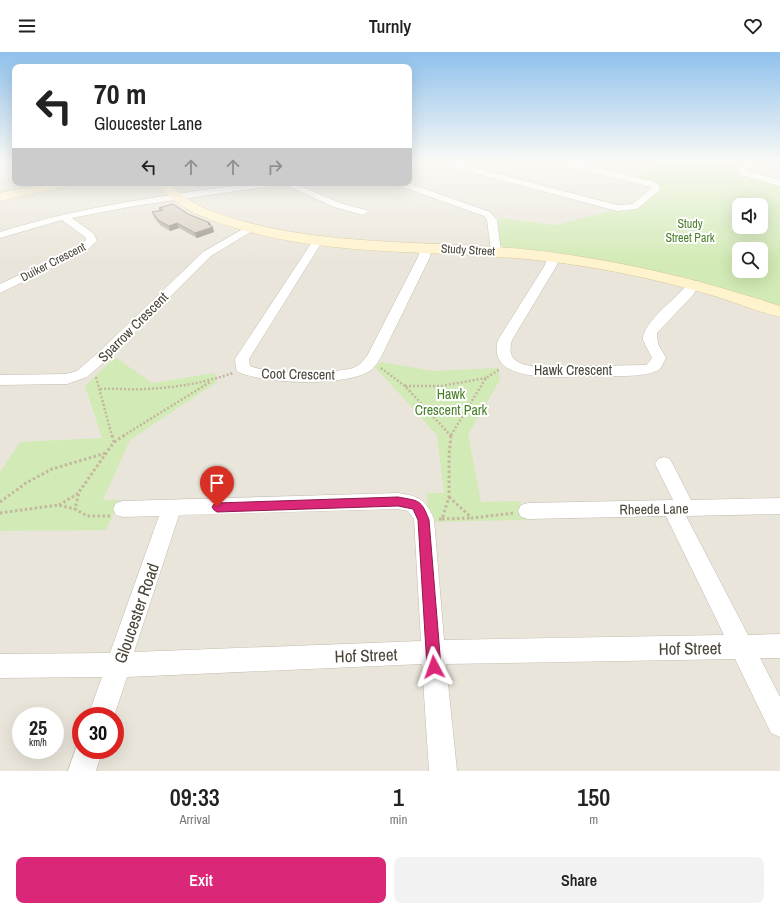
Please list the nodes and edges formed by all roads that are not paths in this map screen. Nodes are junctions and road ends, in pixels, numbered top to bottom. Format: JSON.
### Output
{"nodes":[{"id":1,"x":189,"y":196,"type":"edge"},
{"id":2,"x":315,"y":196,"type":"edge"},
{"id":3,"x":435,"y":196,"type":"edge"},
{"id":4,"x":570,"y":196,"type":"edge"},
{"id":5,"x":648,"y":196,"type":"edge"},
{"id":6,"x":179,"y":197,"type":"junction"},
{"id":7,"x":363,"y":212,"type":"dead end"},
{"id":8,"x":64,"y":217,"type":"junction"},
{"id":9,"x":248,"y":228,"type":"junction"},
{"id":10,"x":0,"y":235,"type":"edge"},
{"id":11,"x":317,"y":242,"type":"junction"},
{"id":12,"x":426,"y":248,"type":"junction"},
{"id":13,"x":496,"y":252,"type":"junction"},
{"id":14,"x":553,"y":256,"type":"junction"},
{"id":15,"x":694,"y":284,"type":"junction"},
{"id":16,"x":0,"y":288,"type":"edge"},
{"id":17,"x":780,"y":312,"type":"edge"},
{"id":18,"x":0,"y":380,"type":"edge"},
{"id":19,"x":664,"y":464,"type":"dead end"},
{"id":20,"x":780,"y":506,"type":"edge"},
{"id":21,"x":679,"y":508,"type":"junction"},
{"id":22,"x":171,"y":509,"type":"junction"},
{"id":23,"x":528,"y":511,"type":"road end"},
{"id":24,"x":119,"y":513,"type":"road end"},
{"id":25,"x":780,"y":646,"type":"edge"},
{"id":26,"x":741,"y":647,"type":"junction"},
{"id":27,"x":433,"y":652,"type":"junction"},
{"id":28,"x":118,"y":665,"type":"junction"},
{"id":29,"x":0,"y":666,"type":"edge"},
{"id":30,"x":104,"y":707,"type":"edge"},
{"id":31,"x":780,"y":724,"type":"edge"},
{"id":32,"x":86,"y":759,"type":"edge"},
{"id":33,"x":82,"y":771,"type":"edge"},
{"id":34,"x":443,"y":771,"type":"edge"}],
"edges":[{"from":1,"to":6,"type":"street"},
{"from":2,"to":7,"type":"street"},
{"from":3,"to":13,"type":"street"},
{"from":4,"to":5,"type":"street"},
{"from":6,"to":8,"type":"street"},
{"from":6,"to":9,"type":"street","name":"Study Street"},
{"from":8,"to":10,"type":"street"},
{"from":8,"to":16,"type":"street","name":"Duiker Crescent"},
{"from":9,"to":11,"type":"street","name":"Study Street"},
{"from":9,"to":18,"type":"street","name":"Sparrow Crescent"},
{"from":11,"to":12,"type":"street","name":"Study Street"},
{"from":11,"to":12,"type":"street","name":"Coot Crescent"},
{"from":12,"to":13,"type":"street","name":"Study Street"},
{"from":13,"to":14,"type":"street","name":"Study Street"},
{"from":14,"to":15,"type":"street","name":"Study Street"},
{"from":14,"to":15,"type":"street","name":"Hawk Crescent"},
{"from":15,"to":17,"type":"street","name":"Study Street"},
{"from":19,"to":21,"type":"street"},
{"from":20,"to":21,"type":"street","name":"Rheede Lane"},
{"from":21,"to":23,"type":"street","name":"Rheede Lane"},
{"from":21,"to":26,"type":"street"},
{"from":22,"to":24,"type":"street"},
{"from":22,"to":27,"type":"street"},
{"from":22,"to":28,"type":"street","name":"Gloucester Road"},
{"from":25,"to":26,"type":"street","name":"Hof Street"},
{"from":26,"to":27,"type":"street","name":"Hof Street"},
{"from":26,"to":31,"type":"street"},
{"from":27,"to":28,"type":"street","name":"Hof Street"},
{"from":27,"to":34,"type":"street"},
{"from":28,"to":29,"type":"street","name":"Hof Street"},
{"from":28,"to":30,"type":"street","name":"Gloucester Road"},
{"from":32,"to":33,"type":"street"}]}
